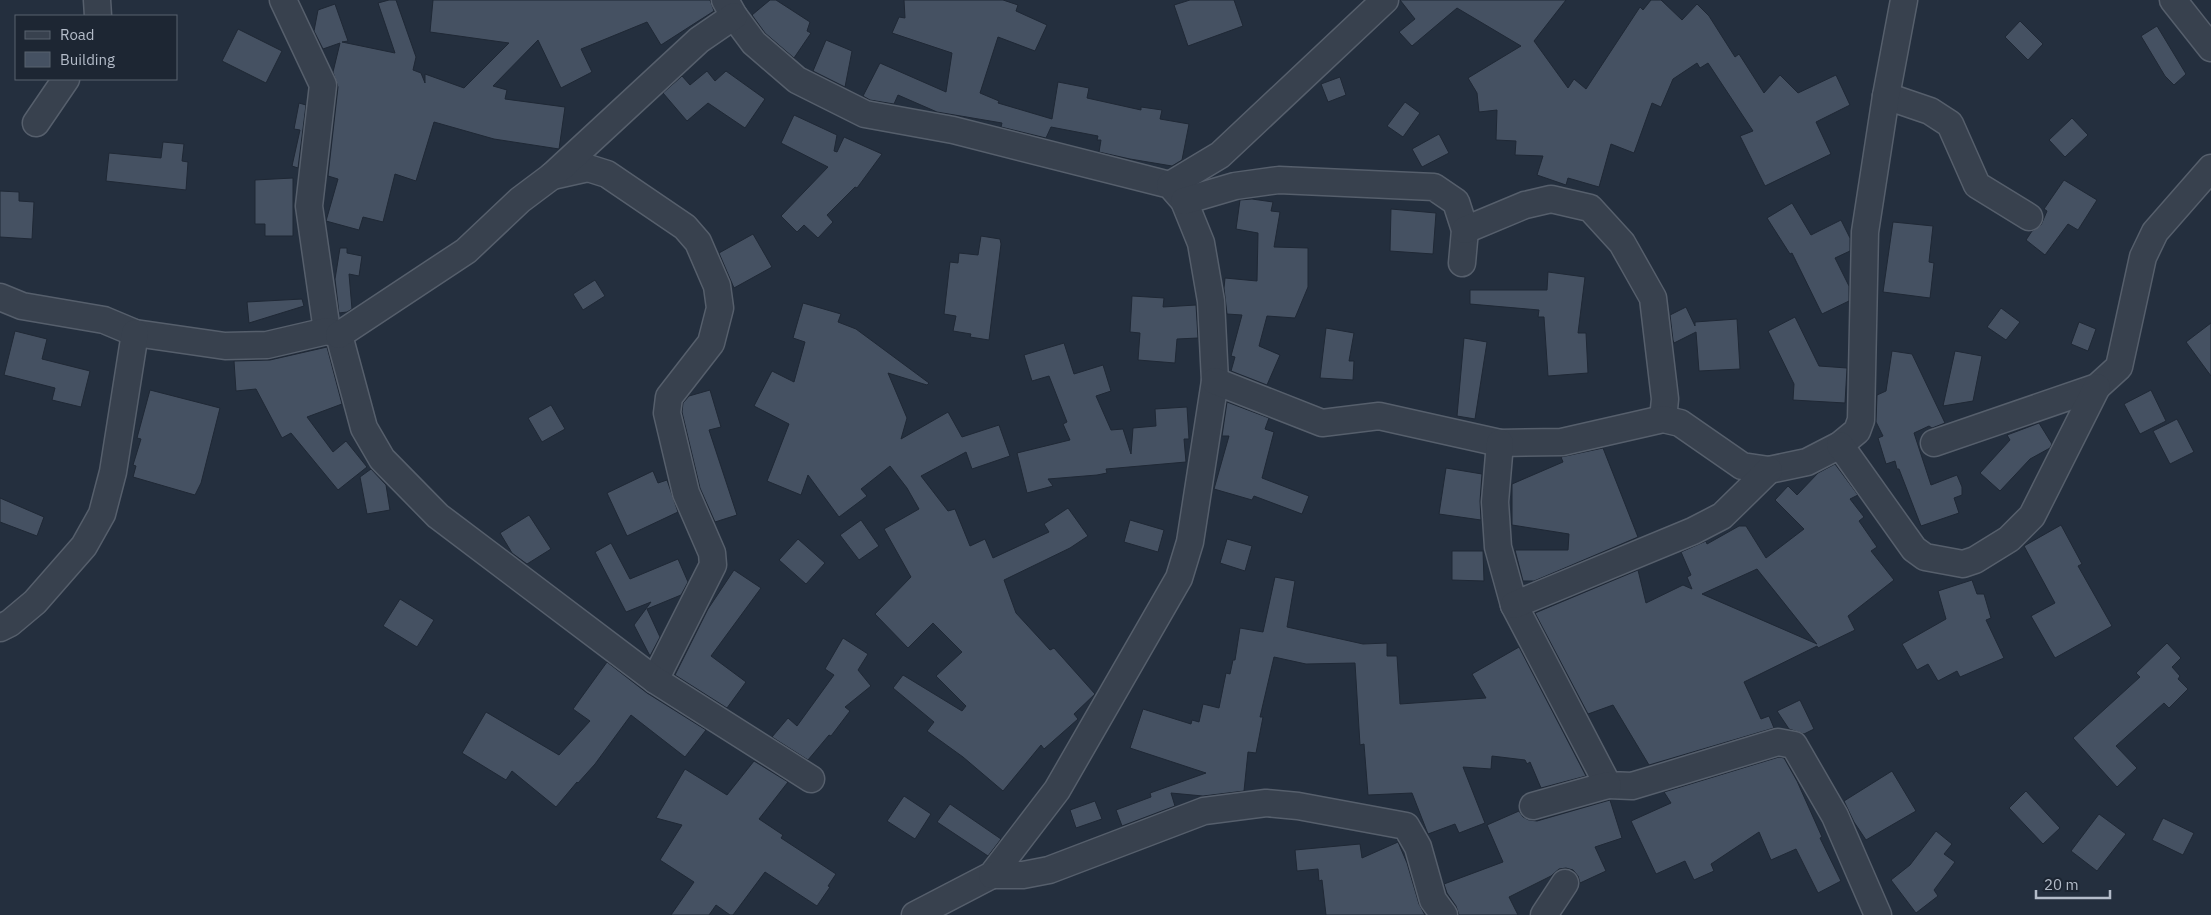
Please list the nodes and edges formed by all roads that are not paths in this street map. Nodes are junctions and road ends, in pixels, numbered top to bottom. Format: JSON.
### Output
{"nodes":[{"id":1,"x":97,"y":0,"type":"edge"},
{"id":2,"x":283,"y":0,"type":"edge"},
{"id":3,"x":1385,"y":0,"type":"edge"},
{"id":4,"x":1904,"y":0,"type":"edge"},
{"id":5,"x":2173,"y":0,"type":"edge"},
{"id":6,"x":729,"y":8,"type":"edge"},
{"id":7,"x":98,"y":15,"type":"edge"},
{"id":8,"x":2211,"y":48,"type":"edge"},
{"id":9,"x":65,"y":80,"type":"edge"},
{"id":10,"x":1886,"y":96,"type":"junction"},
{"id":11,"x":36,"y":123,"type":"dead end"},
{"id":12,"x":2211,"y":168,"type":"edge"},
{"id":13,"x":552,"y":176,"type":"junction"},
{"id":14,"x":1177,"y":193,"type":"junction"},
{"id":15,"x":2029,"y":217,"type":"dead end"},
{"id":16,"x":1465,"y":230,"type":"junction"},
{"id":17,"x":1462,"y":263,"type":"dead end"},
{"id":18,"x":0,"y":297,"type":"edge"},
{"id":19,"x":135,"y":333,"type":"junction"},
{"id":20,"x":333,"y":333,"type":"junction"},
{"id":21,"x":1215,"y":381,"type":"junction"},
{"id":22,"x":2097,"y":387,"type":"junction"},
{"id":23,"x":1663,"y":419,"type":"junction"},
{"id":24,"x":1500,"y":443,"type":"junction"},
{"id":25,"x":1934,"y":443,"type":"dead end"},
{"id":26,"x":1840,"y":445,"type":"junction"},
{"id":27,"x":1769,"y":470,"type":"junction"},
{"id":28,"x":1514,"y":605,"type":"junction"},
{"id":29,"x":0,"y":628,"type":"edge"},
{"id":30,"x":655,"y":680,"type":"junction"},
{"id":31,"x":811,"y":779,"type":"dead end"},
{"id":32,"x":1608,"y":785,"type":"junction"},
{"id":33,"x":1533,"y":806,"type":"dead end"},
{"id":34,"x":992,"y":875,"type":"junction"},
{"id":35,"x":1565,"y":883,"type":"dead end"},
{"id":36,"x":915,"y":915,"type":"edge"},
{"id":37,"x":1444,"y":915,"type":"edge"},
{"id":38,"x":1544,"y":915,"type":"edge"},
{"id":39,"x":1878,"y":915,"type":"edge"}],
"edges":[{"from":1,"to":7,"type":"street"},
{"from":2,"to":20,"type":"street"},
{"from":3,"to":14,"type":"street"},
{"from":4,"to":10,"type":"street"},
{"from":5,"to":8,"type":"street"},
{"from":6,"to":13,"type":"street"},
{"from":6,"to":14,"type":"street"},
{"from":9,"to":11,"type":"street"},
{"from":10,"to":15,"type":"street"},
{"from":10,"to":26,"type":"street"},
{"from":12,"to":22,"type":"street"},
{"from":13,"to":20,"type":"street"},
{"from":13,"to":30,"type":"street"},
{"from":14,"to":16,"type":"street"},
{"from":14,"to":21,"type":"street"},
{"from":16,"to":17,"type":"street"},
{"from":16,"to":23,"type":"street"},
{"from":18,"to":19,"type":"street"},
{"from":19,"to":20,"type":"street"},
{"from":19,"to":29,"type":"street"},
{"from":20,"to":30,"type":"street"},
{"from":21,"to":24,"type":"street"},
{"from":21,"to":34,"type":"street"},
{"from":22,"to":25,"type":"street"},
{"from":22,"to":26,"type":"street"},
{"from":23,"to":24,"type":"street"},
{"from":23,"to":27,"type":"street"},
{"from":24,"to":28,"type":"street"},
{"from":26,"to":27,"type":"street"},
{"from":27,"to":28,"type":"street"},
{"from":28,"to":32,"type":"street"},
{"from":30,"to":31,"type":"street"},
{"from":32,"to":33,"type":"street"},
{"from":32,"to":39,"type":"street"},
{"from":34,"to":36,"type":"street"},
{"from":34,"to":37,"type":"street"},
{"from":35,"to":38,"type":"street"}]}
